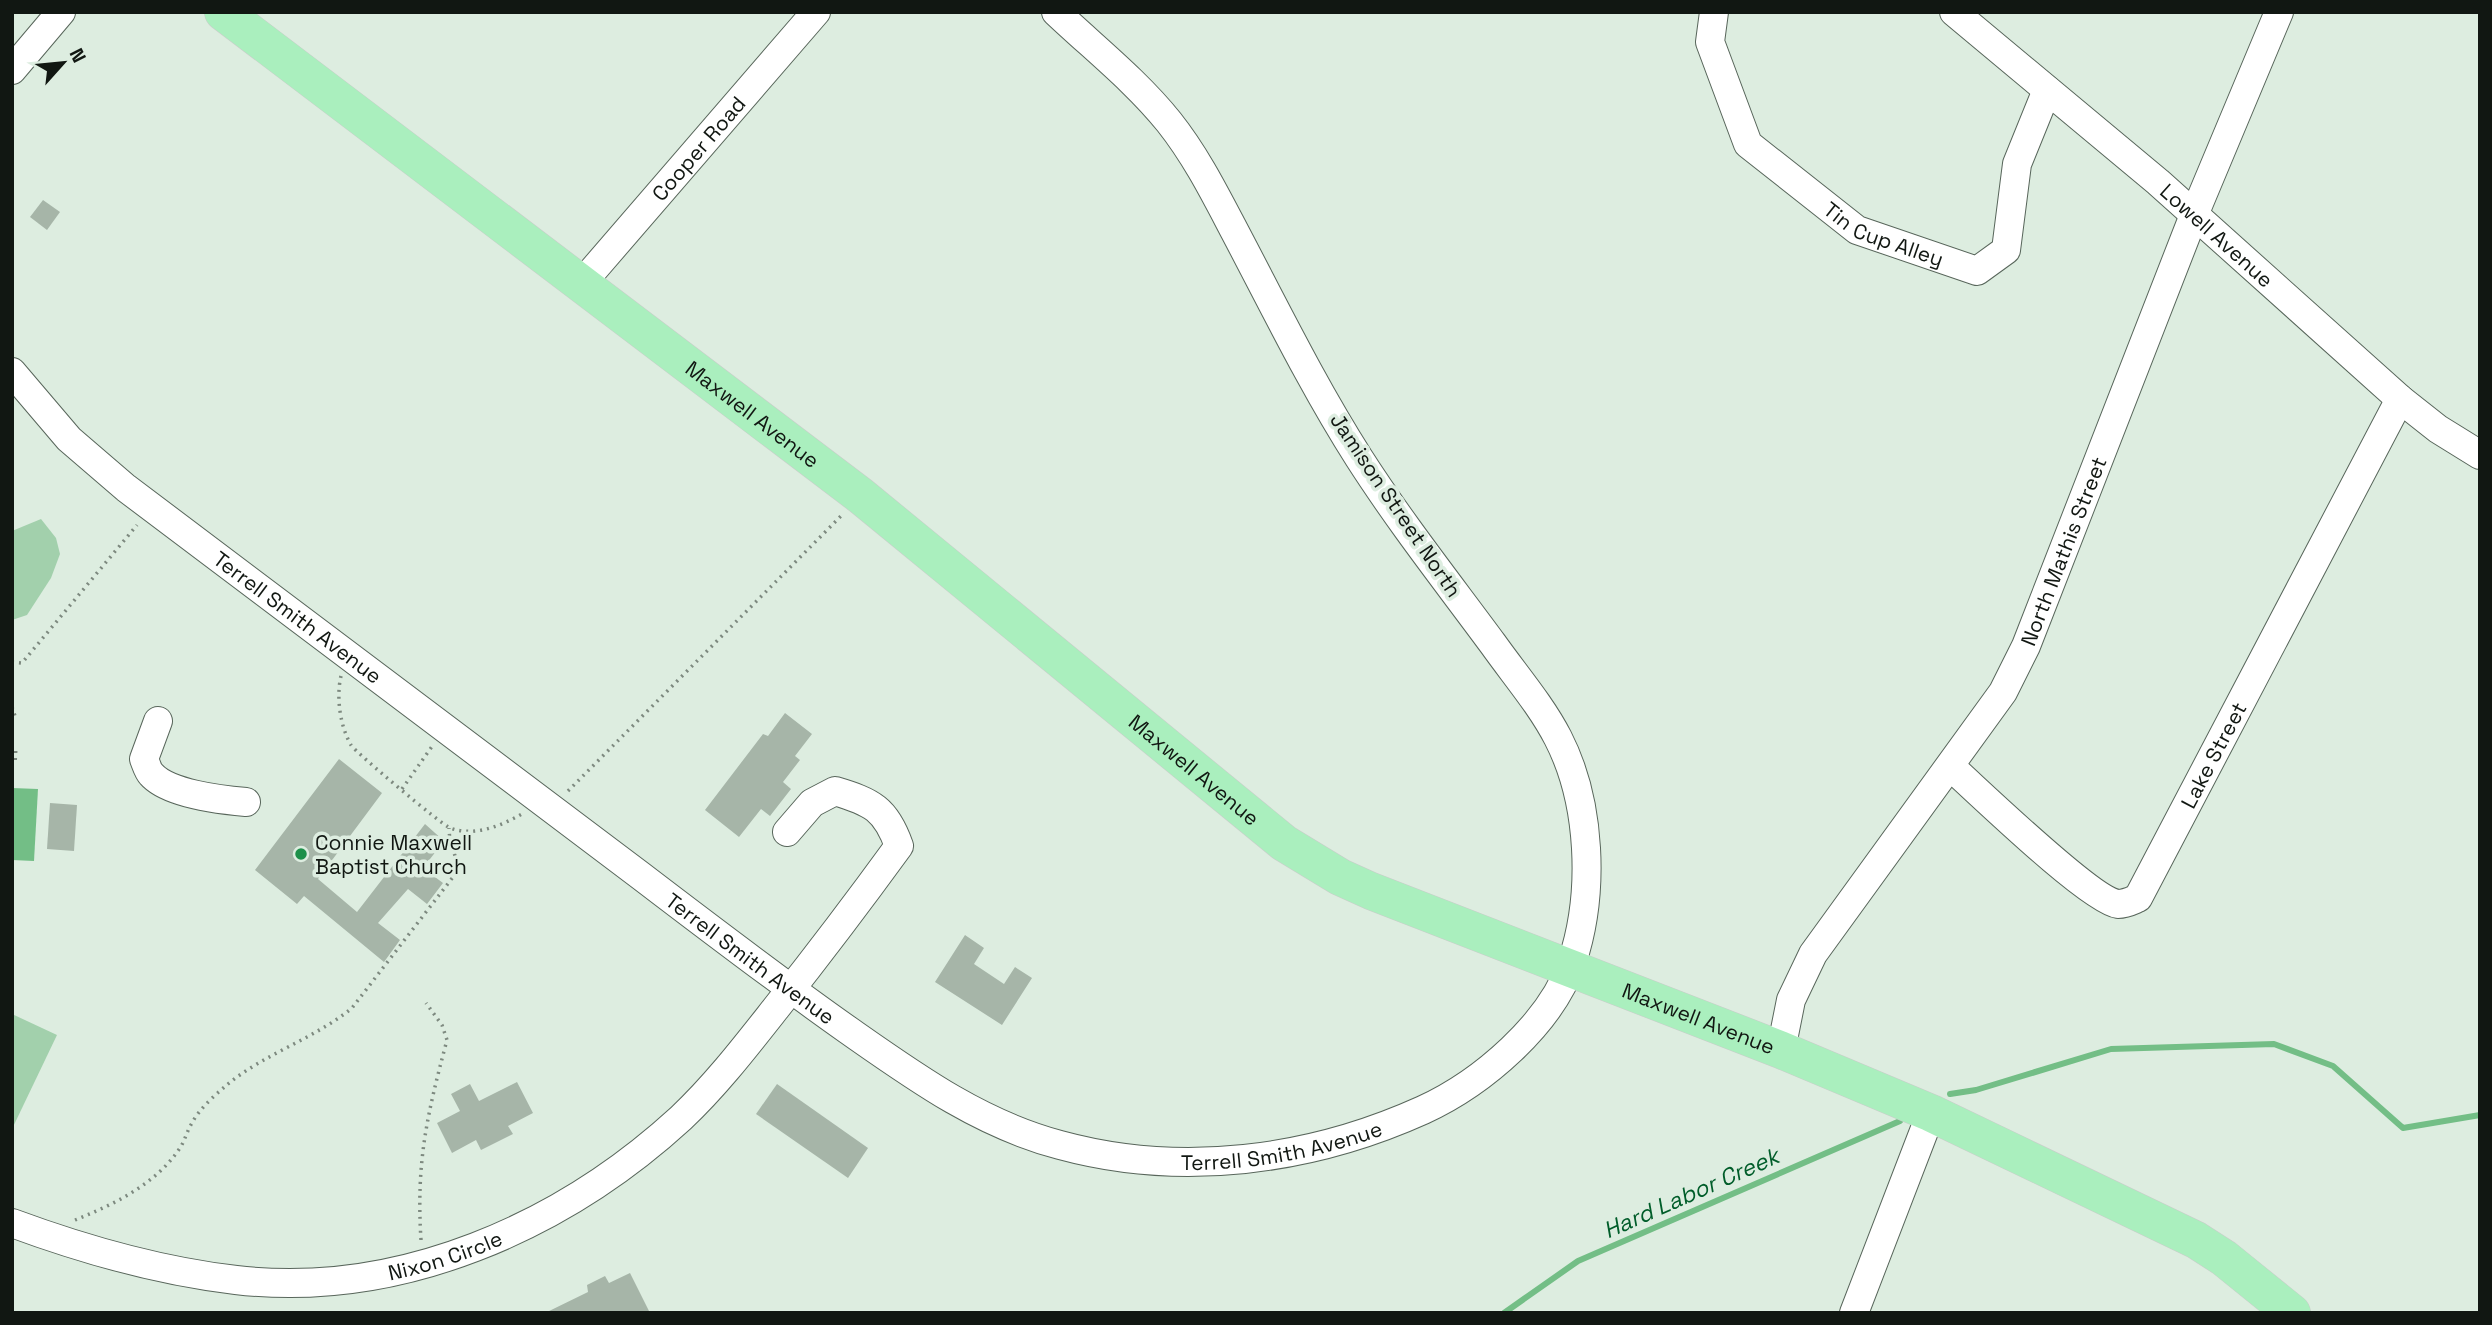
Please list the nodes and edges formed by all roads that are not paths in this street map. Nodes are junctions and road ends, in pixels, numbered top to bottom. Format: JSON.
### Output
{"nodes":[{"id":1,"x":61,"y":12,"type":"edge"},
{"id":2,"x":223,"y":12,"type":"edge"},
{"id":3,"x":816,"y":12,"type":"edge"},
{"id":4,"x":1056,"y":12,"type":"edge"},
{"id":5,"x":1714,"y":12,"type":"edge"},
{"id":6,"x":1954,"y":12,"type":"edge"},
{"id":7,"x":2279,"y":12,"type":"edge"},
{"id":8,"x":12,"y":70,"type":"edge"},
{"id":9,"x":2047,"y":90,"type":"junction"},
{"id":10,"x":2194,"y":215,"type":"junction"},
{"id":11,"x":582,"y":283,"type":"junction"},
{"id":12,"x":12,"y":372,"type":"edge"},
{"id":13,"x":2400,"y":399,"type":"junction"},
{"id":14,"x":2480,"y":454,"type":"edge"},
{"id":15,"x":158,"y":720,"type":"dead end"},
{"id":16,"x":1950,"y":766,"type":"junction"},
{"id":17,"x":246,"y":802,"type":"dead end"},
{"id":18,"x":787,"y":832,"type":"dead end"},
{"id":19,"x":1571,"y":967,"type":"junction"},
{"id":20,"x":791,"y":990,"type":"junction"},
{"id":21,"x":1780,"y":1050,"type":"junction"},
{"id":22,"x":1931,"y":1113,"type":"junction"},
{"id":23,"x":20,"y":1226,"type":"edge"},
{"id":24,"x":1854,"y":1313,"type":"edge"},
{"id":25,"x":2292,"y":1313,"type":"edge"}],
"edges":[{"from":1,"to":8,"type":"street"},
{"from":2,"to":11,"type":"main road","name":"Maxwell Avenue"},
{"from":3,"to":11,"type":"street","name":"Cooper Road"},
{"from":4,"to":19,"type":"street","name":"Jamison Street North"},
{"from":5,"to":9,"type":"street","name":"Tin Cup Alley"},
{"from":6,"to":9,"type":"street","name":"Lowell Avenue"},
{"from":7,"to":10,"type":"street","name":"North Mathis Street"},
{"from":9,"to":10,"type":"street","name":"Lowell Avenue"},
{"from":10,"to":13,"type":"street","name":"Lowell Avenue"},
{"from":10,"to":16,"type":"street","name":"North Mathis Street"},
{"from":11,"to":19,"type":"main road","name":"Maxwell Avenue"},
{"from":12,"to":20,"type":"street","name":"Terrell Smith Avenue"},
{"from":13,"to":14,"type":"street","name":"Lowell Avenue"},
{"from":13,"to":16,"type":"street","name":"Lake Street"},
{"from":15,"to":17,"type":"street"},
{"from":16,"to":21,"type":"street","name":"North Mathis Street"},
{"from":18,"to":20,"type":"street","name":"Nixon Circle"},
{"from":19,"to":20,"type":"street","name":"Terrell Smith Avenue"},
{"from":19,"to":21,"type":"main road","name":"Maxwell Avenue"},
{"from":20,"to":23,"type":"street","name":"Nixon Circle"},
{"from":21,"to":22,"type":"main road","name":"Maxwell Avenue"},
{"from":22,"to":24,"type":"street"},
{"from":22,"to":25,"type":"main road","name":"Maxwell Avenue"}]}
